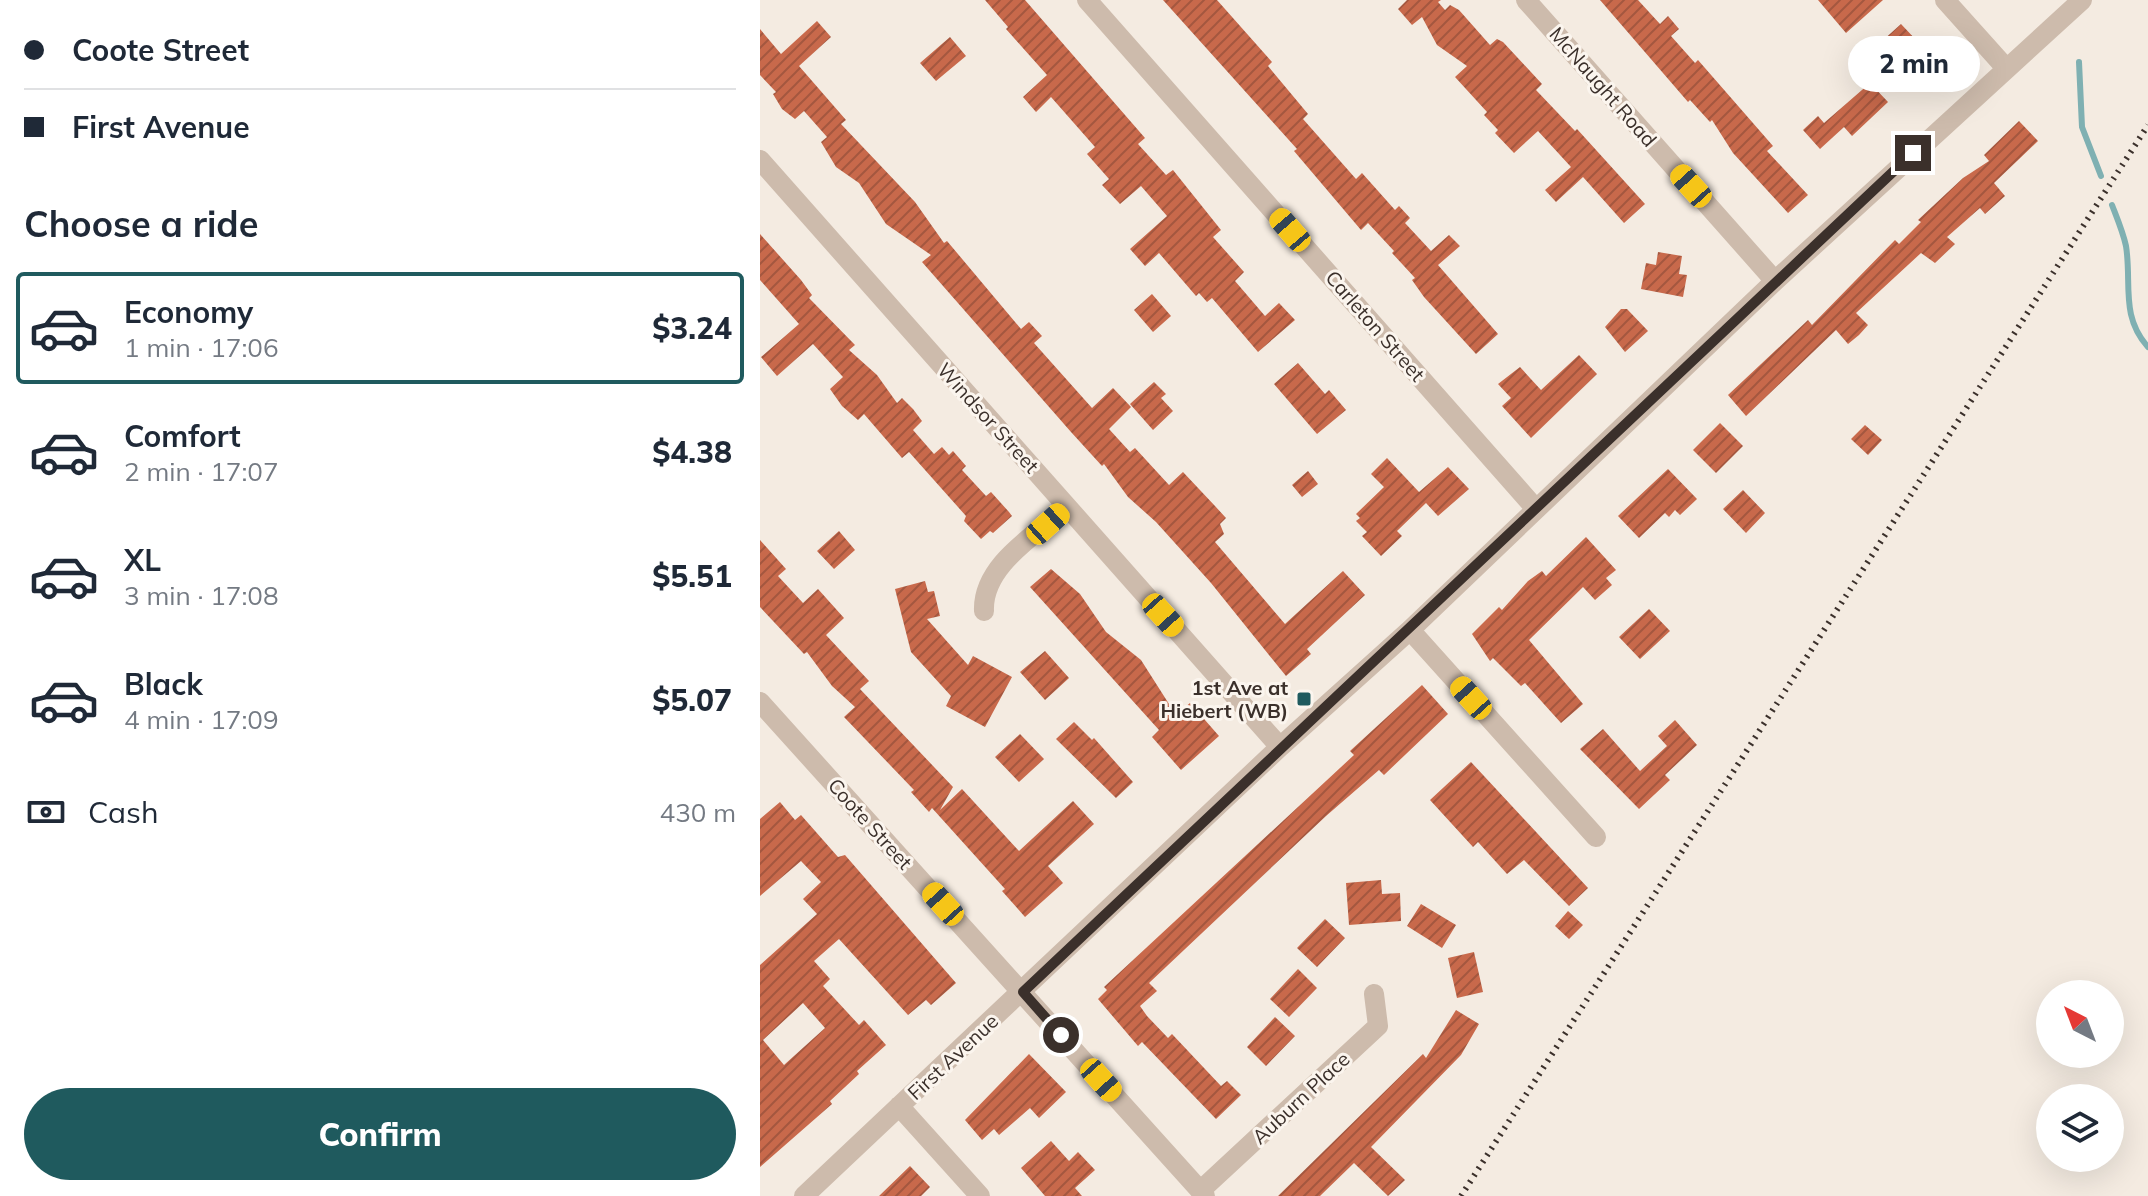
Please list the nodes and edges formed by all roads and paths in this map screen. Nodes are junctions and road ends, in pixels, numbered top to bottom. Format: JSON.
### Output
{"nodes":[{"id":1,"x":1087,"y":0,"type":"edge"},
{"id":2,"x":1526,"y":0,"type":"edge"},
{"id":3,"x":1945,"y":0,"type":"edge"},
{"id":4,"x":2082,"y":0,"type":"edge"},
{"id":5,"x":2005,"y":67,"type":"junction"},
{"id":6,"x":760,"y":160,"type":"edge"},
{"id":7,"x":1775,"y":281,"type":"junction"},
{"id":8,"x":1067,"y":507,"type":"junction"},
{"id":9,"x":1536,"y":509,"type":"junction"},
{"id":10,"x":984,"y":611,"type":"dead end"},
{"id":11,"x":1410,"y":630,"type":"junction"},
{"id":12,"x":760,"y":702,"type":"edge"},
{"id":13,"x":1280,"y":747,"type":"junction"},
{"id":14,"x":1596,"y":837,"type":"dead end"},
{"id":15,"x":1023,"y":992,"type":"junction"},
{"id":16,"x":1374,"y":994,"type":"dead end"},
{"id":17,"x":899,"y":1106,"type":"junction"},
{"id":18,"x":1203,"y":1193,"type":"edge"},
{"id":19,"x":804,"y":1196,"type":"edge"},
{"id":20,"x":980,"y":1196,"type":"edge"}],
"edges":[{"from":1,"to":9,"type":"street","name":"Carleton Street"},
{"from":2,"to":7,"type":"street","name":"McNaught Road"},
{"from":3,"to":5,"type":"street"},
{"from":4,"to":5,"type":"street","name":"First Avenue"},
{"from":5,"to":7,"type":"street","name":"First Avenue"},
{"from":6,"to":8,"type":"street","name":"Windsor Street"},
{"from":7,"to":9,"type":"street","name":"First Avenue"},
{"from":8,"to":10,"type":"street"},
{"from":8,"to":13,"type":"street","name":"Windsor Street"},
{"from":9,"to":11,"type":"street","name":"First Avenue"},
{"from":11,"to":13,"type":"street","name":"First Avenue"},
{"from":11,"to":14,"type":"street"},
{"from":12,"to":15,"type":"street","name":"Coote Street"},
{"from":13,"to":15,"type":"street","name":"First Avenue"},
{"from":15,"to":17,"type":"street","name":"First Avenue"},
{"from":15,"to":18,"type":"street","name":"Coote Street"},
{"from":16,"to":18,"type":"street","name":"Auburn Place"},
{"from":17,"to":19,"type":"street","name":"First Avenue"},
{"from":17,"to":20,"type":"street"}]}
